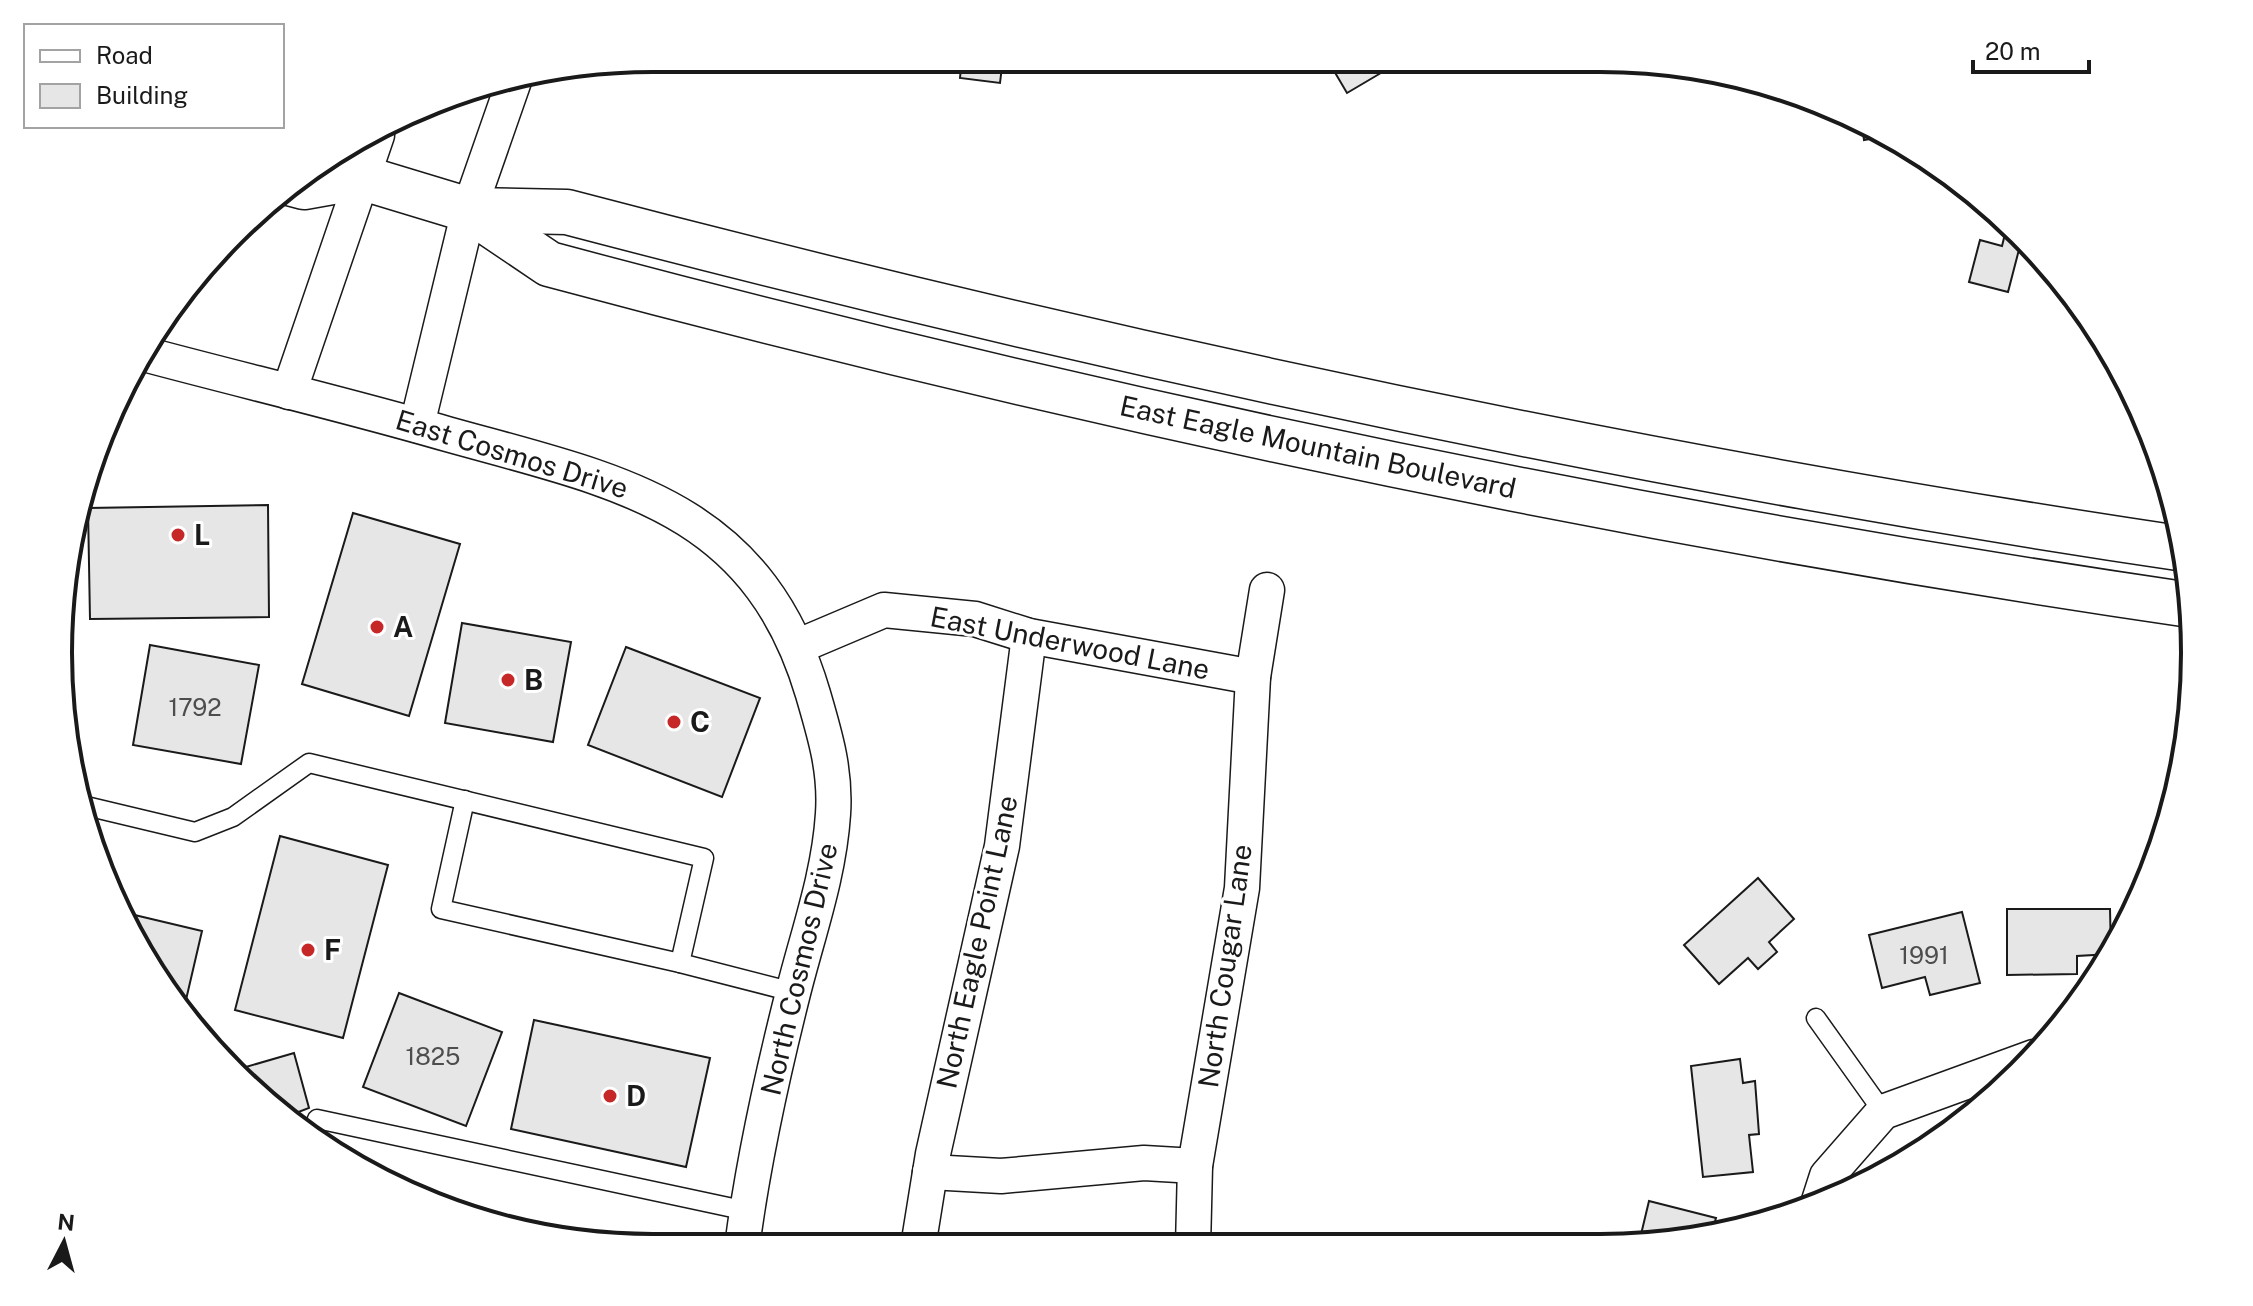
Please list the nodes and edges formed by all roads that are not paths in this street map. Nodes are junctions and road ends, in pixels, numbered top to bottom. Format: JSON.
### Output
{"nodes":[{"id":1,"x":511,"y":90,"type":"edge"},
{"id":2,"x":365,"y":149,"type":"edge"},
{"id":3,"x":349,"y":166,"type":"edge"},
{"id":4,"x":310,"y":184,"type":"edge"},
{"id":5,"x":469,"y":210,"type":"junction"},
{"id":6,"x":153,"y":356,"type":"edge"},
{"id":7,"x":289,"y":392,"type":"junction"},
{"id":8,"x":417,"y":425,"type":"junction"},
{"id":9,"x":2171,"y":547,"type":"edge"},
{"id":10,"x":1267,"y":590,"type":"dead end"},
{"id":11,"x":2179,"y":603,"type":"edge"},
{"id":12,"x":1029,"y":636,"type":"junction"},
{"id":13,"x":799,"y":646,"type":"junction"},
{"id":14,"x":1253,"y":677,"type":"junction"},
{"id":15,"x":465,"y":800,"type":"junction"},
{"id":16,"x":93,"y":808,"type":"edge"},
{"id":17,"x":680,"y":963,"type":"junction"},
{"id":18,"x":793,"y":992,"type":"junction"},
{"id":19,"x":1816,"y":1018,"type":"dead end"},
{"id":20,"x":2009,"y":1066,"type":"edge"},
{"id":21,"x":1883,"y":1112,"type":"junction"},
{"id":22,"x":317,"y":1119,"type":"dead end"},
{"id":23,"x":1195,"y":1166,"type":"junction"},
{"id":24,"x":930,"y":1172,"type":"junction"},
{"id":25,"x":1823,"y":1190,"type":"edge"},
{"id":26,"x":747,"y":1211,"type":"junction"},
{"id":27,"x":744,"y":1234,"type":"edge"},
{"id":28,"x":920,"y":1234,"type":"edge"},
{"id":29,"x":1193,"y":1234,"type":"edge"}],
"edges":[{"from":1,"to":5,"type":"street"},
{"from":2,"to":3,"type":"street"},
{"from":3,"to":4,"type":"street","name":"East Eagle Mountain Boulevard"},
{"from":3,"to":5,"type":"street","name":"East Eagle Mountain Boulevard"},
{"from":3,"to":7,"type":"street"},
{"from":5,"to":8,"type":"street"},
{"from":5,"to":9,"type":"street","name":"East Eagle Mountain Boulevard"},
{"from":5,"to":11,"type":"street","name":"East Eagle Mountain Boulevard"},
{"from":6,"to":7,"type":"street","name":"East Cosmos Drive"},
{"from":7,"to":8,"type":"street","name":"East Cosmos Drive"},
{"from":8,"to":13,"type":"street","name":"East Cosmos Drive"},
{"from":10,"to":14,"type":"street","name":"North Cougar Lane"},
{"from":12,"to":13,"type":"street","name":"East Underwood Lane"},
{"from":12,"to":14,"type":"street","name":"East Underwood Lane"},
{"from":12,"to":24,"type":"street","name":"North Eagle Point Lane"},
{"from":13,"to":18,"type":"street","name":"North Cosmos Drive"},
{"from":14,"to":23,"type":"street","name":"North Cougar Lane"},
{"from":15,"to":16,"type":"lane"},
{"from":15,"to":17,"type":"lane"},
{"from":15,"to":17,"type":"lane"},
{"from":17,"to":18,"type":"lane"},
{"from":18,"to":26,"type":"street","name":"North Cosmos Drive"},
{"from":19,"to":21,"type":"lane"},
{"from":20,"to":21,"type":"street"},
{"from":21,"to":25,"type":"street"},
{"from":22,"to":26,"type":"lane"},
{"from":23,"to":24,"type":"street"},
{"from":23,"to":29,"type":"street","name":"North Cougar Lane"},
{"from":24,"to":28,"type":"street","name":"North Eagle Point Lane"},
{"from":26,"to":27,"type":"street","name":"North Cosmos Drive"}]}
